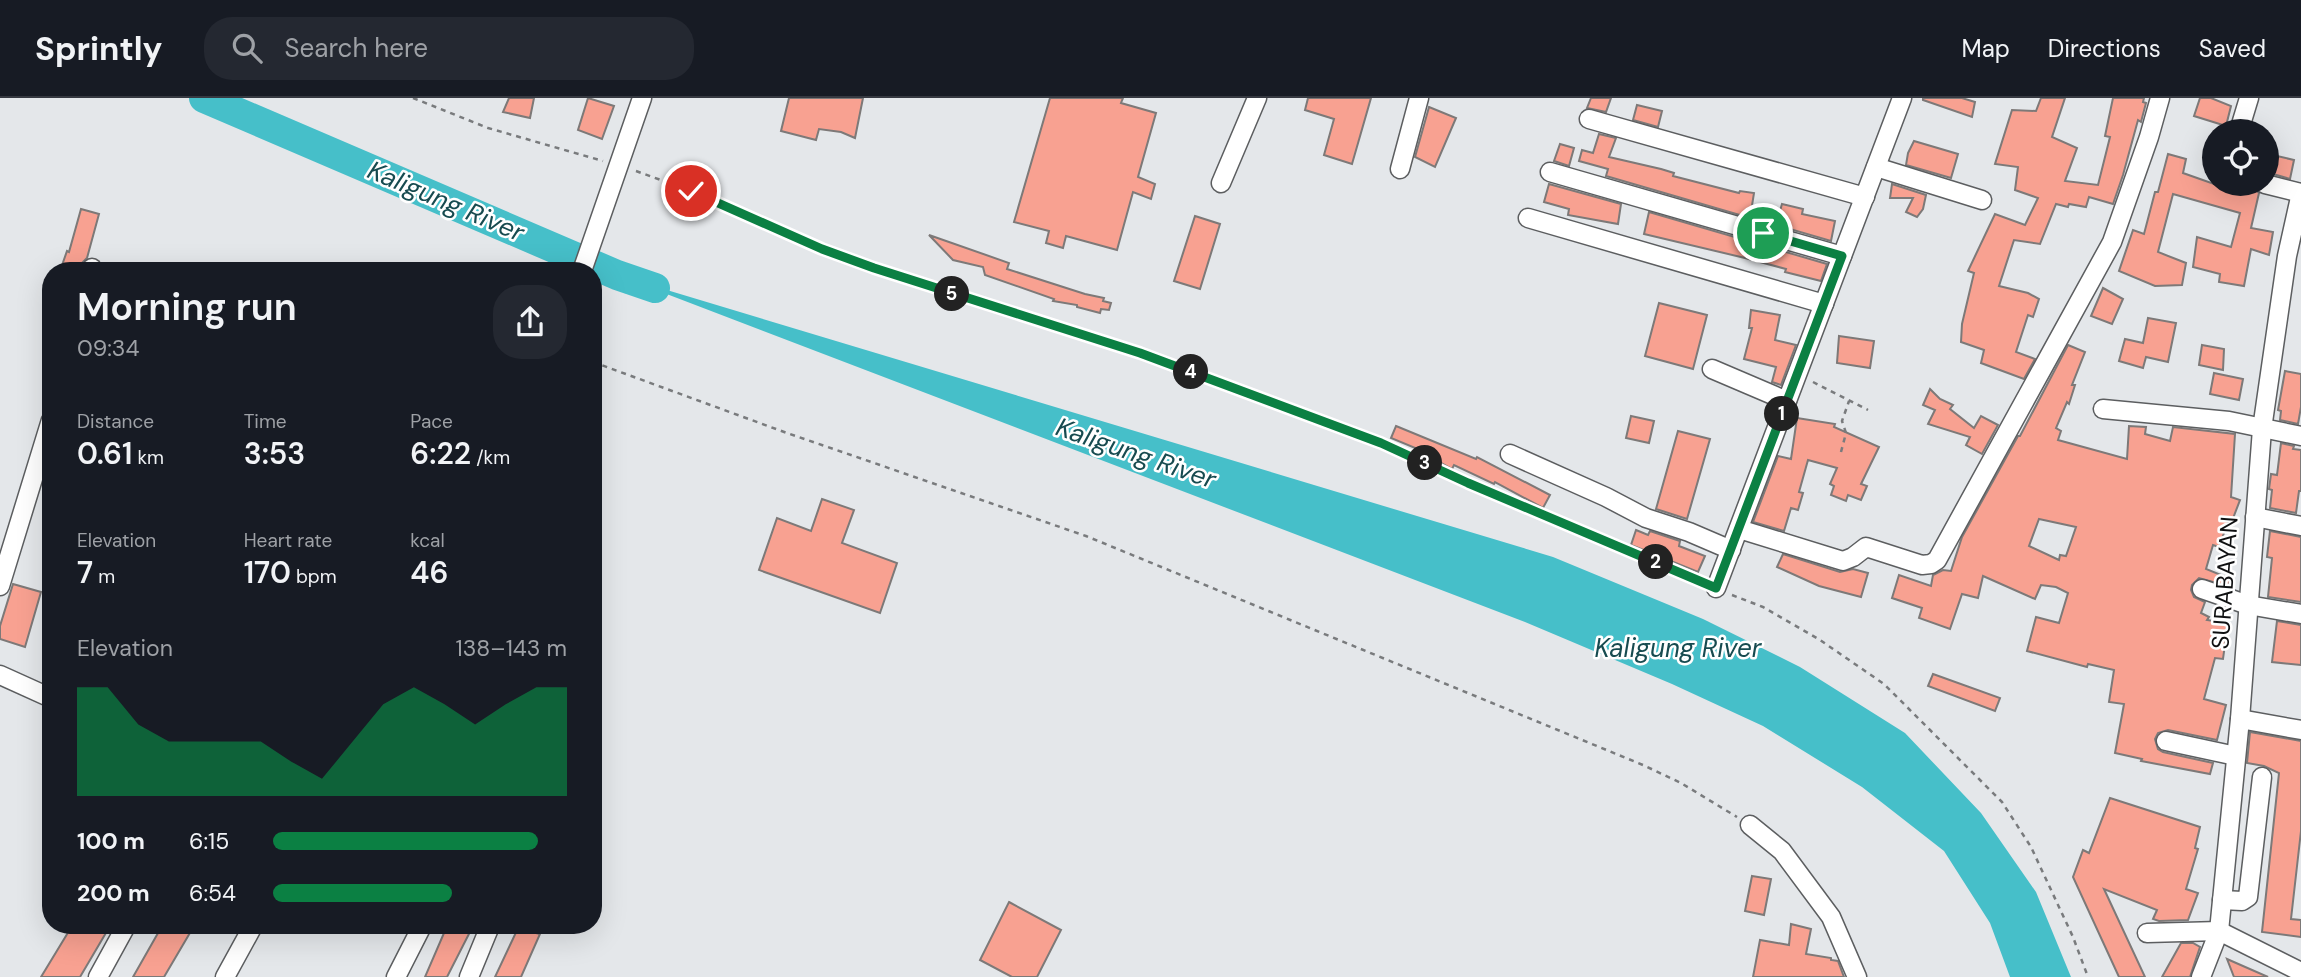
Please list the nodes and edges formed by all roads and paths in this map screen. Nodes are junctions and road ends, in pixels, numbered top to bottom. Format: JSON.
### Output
{"nodes":[{"id":1,"x":413,"y":98,"type":"edge"},
{"id":2,"x":642,"y":98,"type":"edge"},
{"id":3,"x":1256,"y":98,"type":"edge"},
{"id":4,"x":1419,"y":98,"type":"edge"},
{"id":5,"x":1902,"y":98,"type":"edge"},
{"id":6,"x":2160,"y":98,"type":"edge"},
{"id":7,"x":2249,"y":98,"type":"edge"},
{"id":8,"x":1589,"y":119,"type":"dead end"},
{"id":9,"x":2243,"y":119,"type":"edge"},
{"id":10,"x":620,"y":164,"type":"junction"},
{"id":11,"x":1876,"y":167,"type":"junction"},
{"id":12,"x":1400,"y":169,"type":"dead end"},
{"id":13,"x":1550,"y":172,"type":"dead end"},
{"id":14,"x":1221,"y":183,"type":"dead end"},
{"id":15,"x":2279,"y":188,"type":"edge"},
{"id":16,"x":2301,"y":193,"type":"edge"},
{"id":17,"x":1865,"y":197,"type":"junction"},
{"id":18,"x":1982,"y":200,"type":"dead end"},
{"id":19,"x":1528,"y":218,"type":"dead end"},
{"id":20,"x":1842,"y":256,"type":"junction"},
{"id":21,"x":2294,"y":257,"type":"edge"},
{"id":22,"x":585,"y":262,"type":"edge"},
{"id":23,"x":1824,"y":304,"type":"junction"},
{"id":24,"x":602,"y":365,"type":"edge"},
{"id":25,"x":1712,"y":369,"type":"dead end"},
{"id":26,"x":1798,"y":373,"type":"junction"},
{"id":27,"x":1787,"y":401,"type":"junction"},
{"id":28,"x":1849,"y":401,"type":"junction"},
{"id":29,"x":2103,"y":409,"type":"dead end"},
{"id":30,"x":1868,"y":410,"type":"dead end"},
{"id":31,"x":2262,"y":429,"type":"junction"},
{"id":32,"x":2301,"y":436,"type":"edge"},
{"id":33,"x":42,"y":449,"type":"edge"},
{"id":34,"x":1841,"y":453,"type":"dead end"},
{"id":35,"x":1510,"y":454,"type":"dead end"},
{"id":36,"x":2255,"y":517,"type":"junction"},
{"id":37,"x":2301,"y":526,"type":"edge"},
{"id":38,"x":1739,"y":529,"type":"junction"},
{"id":39,"x":1731,"y":550,"type":"junction"},
{"id":40,"x":0,"y":586,"type":"edge"},
{"id":41,"x":1716,"y":588,"type":"junction"},
{"id":42,"x":2202,"y":589,"type":"dead end"},
{"id":43,"x":2248,"y":605,"type":"junction"},
{"id":44,"x":2301,"y":614,"type":"edge"},
{"id":45,"x":0,"y":675,"type":"edge"},
{"id":46,"x":42,"y":694,"type":"edge"},
{"id":47,"x":2240,"y":719,"type":"junction"},
{"id":48,"x":2301,"y":730,"type":"edge"},
{"id":49,"x":2166,"y":741,"type":"dead end"},
{"id":50,"x":2236,"y":756,"type":"junction"},
{"id":51,"x":2262,"y":777,"type":"dead end"},
{"id":52,"x":2231,"y":810,"type":"junction"},
{"id":53,"x":2257,"y":814,"type":"junction"},
{"id":54,"x":1750,"y":825,"type":"joint"},
{"id":55,"x":2222,"y":900,"type":"junction"},
{"id":56,"x":2219,"y":931,"type":"junction"},
{"id":57,"x":2147,"y":933,"type":"dead end"},
{"id":58,"x":122,"y":934,"type":"edge"},
{"id":59,"x":249,"y":934,"type":"edge"},
{"id":60,"x":418,"y":934,"type":"edge"},
{"id":61,"x":487,"y":934,"type":"edge"},
{"id":62,"x":2301,"y":972,"type":"edge"},
{"id":63,"x":98,"y":977,"type":"edge"},
{"id":64,"x":225,"y":977,"type":"edge"},
{"id":65,"x":396,"y":977,"type":"edge"},
{"id":66,"x":469,"y":977,"type":"edge"},
{"id":67,"x":1857,"y":977,"type":"edge"},
{"id":68,"x":2088,"y":977,"type":"edge"},
{"id":69,"x":2201,"y":977,"type":"edge"}],
"edges":[{"from":1,"to":10,"type":"path"},
{"from":2,"to":10,"type":"street"},
{"from":3,"to":14,"type":"street"},
{"from":4,"to":12,"type":"street"},
{"from":5,"to":11,"type":"street"},
{"from":6,"to":38,"type":"street"},
{"from":7,"to":9,"type":"street"},
{"from":8,"to":17,"type":"street"},
{"from":10,"to":22,"type":"street"},
{"from":10,"to":41,"type":"path"},
{"from":11,"to":17,"type":"street"},
{"from":11,"to":18,"type":"street"},
{"from":13,"to":20,"type":"street"},
{"from":15,"to":16,"type":"street"},
{"from":16,"to":21,"type":"street","name":"SURABAYAN"},
{"from":17,"to":20,"type":"street"},
{"from":19,"to":23,"type":"street"},
{"from":20,"to":23,"type":"street"},
{"from":21,"to":31,"type":"street","name":"SURABAYAN"},
{"from":23,"to":26,"type":"street"},
{"from":24,"to":54,"type":"path"},
{"from":25,"to":27,"type":"street"},
{"from":26,"to":27,"type":"street"},
{"from":26,"to":28,"type":"path"},
{"from":27,"to":38,"type":"street"},
{"from":28,"to":30,"type":"path"},
{"from":28,"to":34,"type":"path"},
{"from":29,"to":31,"type":"street"},
{"from":31,"to":32,"type":"street"},
{"from":31,"to":36,"type":"street","name":"SURABAYAN"},
{"from":33,"to":40,"type":"street"},
{"from":35,"to":39,"type":"street"},
{"from":36,"to":37,"type":"street"},
{"from":36,"to":43,"type":"street","name":"SURABAYAN"},
{"from":38,"to":39,"type":"street"},
{"from":39,"to":41,"type":"street"},
{"from":41,"to":68,"type":"path"},
{"from":42,"to":43,"type":"street"},
{"from":43,"to":44,"type":"street"},
{"from":43,"to":47,"type":"street","name":"SURABAYAN"},
{"from":45,"to":46,"type":"street"},
{"from":47,"to":48,"type":"street"},
{"from":47,"to":50,"type":"street","name":"SURABAYAN"},
{"from":49,"to":50,"type":"street"},
{"from":50,"to":52,"type":"street","name":"SURABAYAN"},
{"from":51,"to":53,"type":"street"},
{"from":52,"to":53,"type":"street"},
{"from":52,"to":55,"type":"street","name":"SURABAYAN"},
{"from":53,"to":55,"type":"street"},
{"from":54,"to":67,"type":"street"},
{"from":55,"to":56,"type":"street","name":"SURABAYAN"},
{"from":56,"to":57,"type":"street"},
{"from":56,"to":62,"type":"street"},
{"from":56,"to":69,"type":"street","name":"SURABAYAN"},
{"from":58,"to":63,"type":"street"},
{"from":59,"to":64,"type":"street"},
{"from":60,"to":65,"type":"street"},
{"from":61,"to":66,"type":"street"}]}
